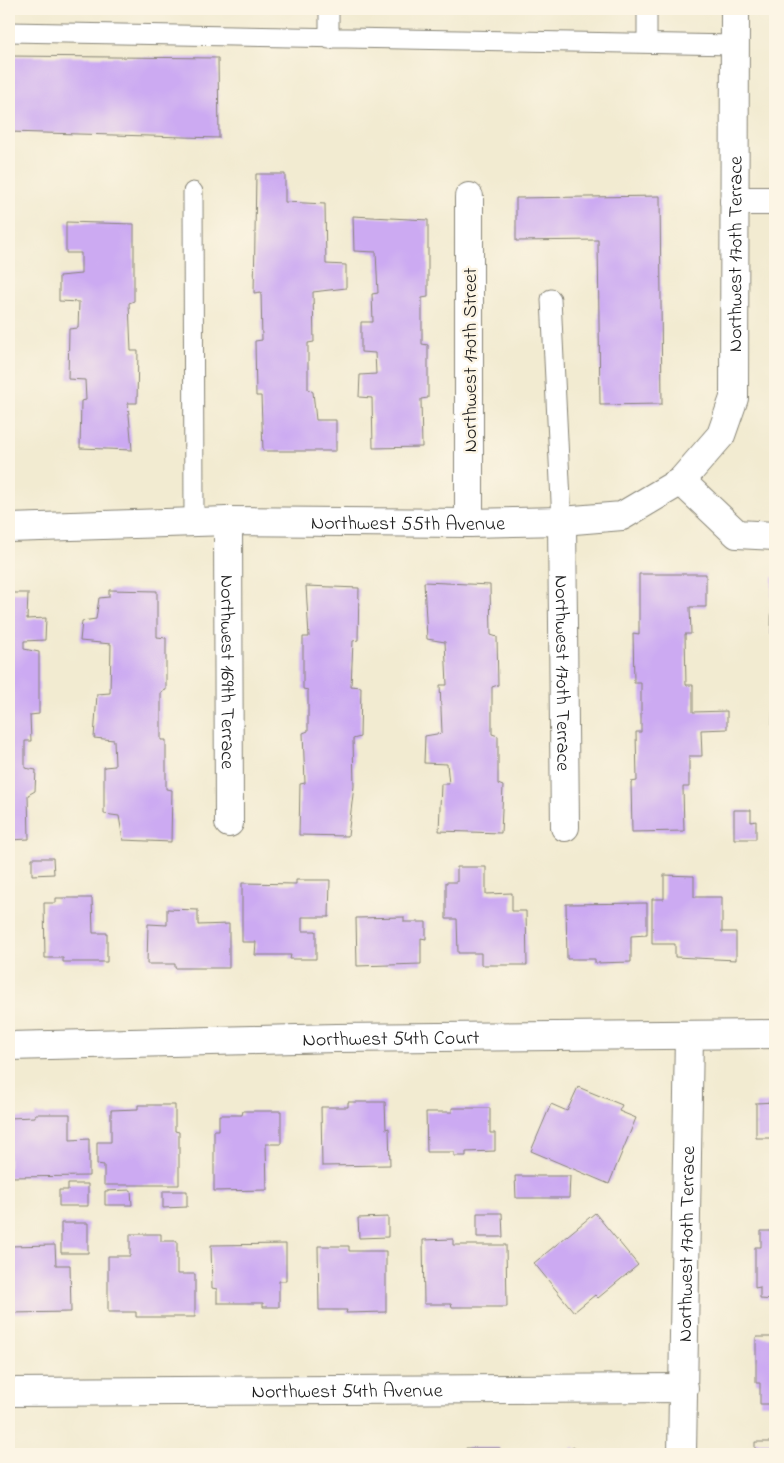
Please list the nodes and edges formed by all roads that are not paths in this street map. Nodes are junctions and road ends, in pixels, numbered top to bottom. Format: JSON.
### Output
{"nodes":[{"id":1,"x":329,"y":9,"type":"edge"},
{"id":2,"x":647,"y":9,"type":"edge"},
{"id":3,"x":735,"y":9,"type":"edge"},
{"id":4,"x":9,"y":32,"type":"edge"},
{"id":5,"x":329,"y":39,"type":"junction"},
{"id":6,"x":647,"y":42,"type":"junction"},
{"id":7,"x":735,"y":44,"type":"junction"},
{"id":8,"x":192,"y":192,"type":"dead end"},
{"id":9,"x":468,"y":197,"type":"dead end"},
{"id":10,"x":734,"y":201,"type":"junction"},
{"id":11,"x":775,"y":201,"type":"edge"},
{"id":12,"x":550,"y":299,"type":"dead end"},
{"id":13,"x":680,"y":481,"type":"junction"},
{"id":14,"x":228,"y":521,"type":"junction"},
{"id":15,"x":562,"y":521,"type":"junction"},
{"id":16,"x":194,"y":522,"type":"junction"},
{"id":17,"x":469,"y":523,"type":"junction"},
{"id":18,"x":9,"y":528,"type":"edge"},
{"id":19,"x":775,"y":536,"type":"edge"},
{"id":20,"x":229,"y":823,"type":"dead end"},
{"id":21,"x":565,"y":827,"type":"dead end"},
{"id":22,"x":775,"y":1034,"type":"edge"},
{"id":23,"x":689,"y":1035,"type":"junction"},
{"id":24,"x":9,"y":1046,"type":"edge"},
{"id":25,"x":684,"y":1388,"type":"junction"},
{"id":26,"x":9,"y":1392,"type":"edge"},
{"id":27,"x":682,"y":1454,"type":"edge"}],
"edges":[{"from":1,"to":5,"type":"lane"},
{"from":2,"to":6,"type":"lane"},
{"from":3,"to":7,"type":"street","name":"Northwest 170th Terrace"},
{"from":4,"to":5,"type":"lane"},
{"from":5,"to":6,"type":"lane"},
{"from":6,"to":7,"type":"lane"},
{"from":7,"to":10,"type":"street","name":"Northwest 170th Terrace"},
{"from":8,"to":16,"type":"lane"},
{"from":9,"to":17,"type":"street","name":"Northwest 170th Street"},
{"from":10,"to":11,"type":"street"},
{"from":10,"to":13,"type":"street","name":"Northwest 170th Terrace"},
{"from":12,"to":15,"type":"lane"},
{"from":13,"to":15,"type":"street","name":"Northwest 55th Avenue"},
{"from":13,"to":19,"type":"street"},
{"from":14,"to":16,"type":"street","name":"Northwest 55th Avenue"},
{"from":14,"to":17,"type":"street","name":"Northwest 55th Avenue"},
{"from":14,"to":20,"type":"street","name":"Northwest 169th Terrace"},
{"from":15,"to":17,"type":"street","name":"Northwest 55th Avenue"},
{"from":15,"to":21,"type":"street","name":"Northwest 170th Terrace"},
{"from":16,"to":18,"type":"street","name":"Northwest 55th Avenue"},
{"from":22,"to":23,"type":"street","name":"Northwest 54th Court"},
{"from":23,"to":24,"type":"street","name":"Northwest 54th Court"},
{"from":23,"to":25,"type":"street","name":"Northwest 170th Terrace"},
{"from":25,"to":26,"type":"street","name":"Northwest 54th Avenue"},
{"from":25,"to":27,"type":"street","name":"Northwest 170th Terrace"}]}
